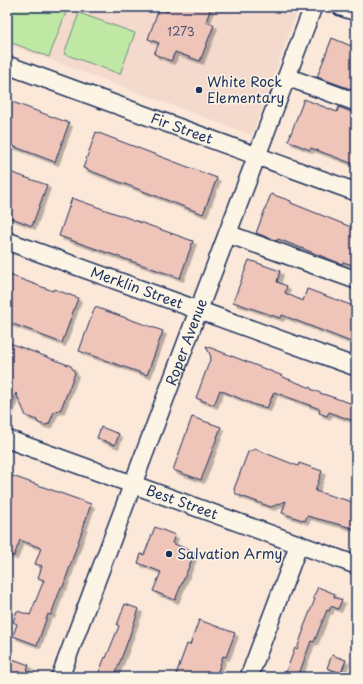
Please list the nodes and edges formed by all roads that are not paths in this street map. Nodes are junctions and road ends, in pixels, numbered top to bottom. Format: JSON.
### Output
{"nodes":[{"id":1,"x":313,"y":7,"type":"edge"},
{"id":2,"x":341,"y":7,"type":"edge"},
{"id":3,"x":356,"y":12,"type":"edge"},
{"id":4,"x":7,"y":65,"type":"edge"},
{"id":5,"x":287,"y":77,"type":"junction"},
{"id":6,"x":356,"y":102,"type":"edge"},
{"id":7,"x":257,"y":156,"type":"junction"},
{"id":8,"x":356,"y":192,"type":"edge"},
{"id":9,"x":228,"y":234,"type":"junction"},
{"id":10,"x":7,"y":241,"type":"edge"},
{"id":11,"x":356,"y":280,"type":"edge"},
{"id":12,"x":199,"y":310,"type":"junction"},
{"id":13,"x":356,"y":367,"type":"edge"},
{"id":14,"x":7,"y":439,"type":"edge"},
{"id":15,"x":133,"y":484,"type":"junction"},
{"id":16,"x":299,"y":544,"type":"junction"},
{"id":17,"x":356,"y":565,"type":"edge"},
{"id":18,"x":60,"y":677,"type":"edge"},
{"id":19,"x":249,"y":677,"type":"edge"}],
"edges":[{"from":1,"to":5,"type":"street","name":"Roper Avenue"},
{"from":2,"to":3,"type":"street"},
{"from":4,"to":7,"type":"street","name":"Fir Street"},
{"from":5,"to":6,"type":"street"},
{"from":5,"to":7,"type":"street","name":"Roper Avenue"},
{"from":7,"to":8,"type":"street","name":"Fir Street"},
{"from":7,"to":9,"type":"street","name":"Roper Avenue"},
{"from":9,"to":11,"type":"street"},
{"from":9,"to":12,"type":"street","name":"Roper Avenue"},
{"from":10,"to":12,"type":"street","name":"Merklin Street"},
{"from":12,"to":13,"type":"street","name":"Merklin Street"},
{"from":12,"to":15,"type":"street","name":"Roper Avenue"},
{"from":14,"to":15,"type":"street","name":"Best Street"},
{"from":15,"to":16,"type":"street","name":"Best Street"},
{"from":15,"to":18,"type":"street","name":"Roper Avenue"},
{"from":16,"to":17,"type":"street","name":"Best Street"},
{"from":16,"to":19,"type":"street"}]}
